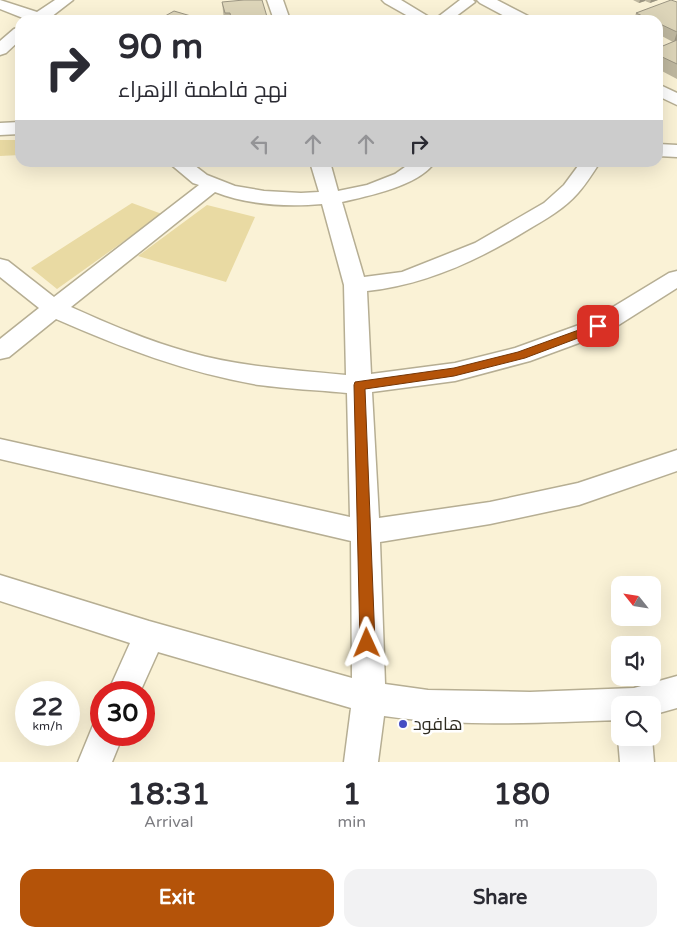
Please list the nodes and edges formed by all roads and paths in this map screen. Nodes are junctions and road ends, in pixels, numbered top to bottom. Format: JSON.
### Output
{"nodes":[{"id":1,"x":64,"y":0,"type":"edge"},
{"id":2,"x":275,"y":0,"type":"edge"},
{"id":3,"x":390,"y":0,"type":"edge"},
{"id":4,"x":485,"y":0,"type":"edge"},
{"id":5,"x":465,"y":1,"type":"edge"},
{"id":6,"x":0,"y":4,"type":"edge"},
{"id":7,"x":29,"y":15,"type":"edge"},
{"id":8,"x":45,"y":15,"type":"edge"},
{"id":9,"x":280,"y":15,"type":"edge"},
{"id":10,"x":417,"y":15,"type":"edge"},
{"id":11,"x":447,"y":15,"type":"edge"},
{"id":12,"x":492,"y":15,"type":"edge"},
{"id":13,"x":514,"y":15,"type":"edge"},
{"id":14,"x":15,"y":36,"type":"edge"},
{"id":15,"x":0,"y":50,"type":"edge"},
{"id":16,"x":663,"y":93,"type":"edge"},
{"id":17,"x":677,"y":100,"type":"edge"},
{"id":18,"x":663,"y":107,"type":"edge"},
{"id":19,"x":677,"y":114,"type":"edge"},
{"id":20,"x":15,"y":128,"type":"edge"},
{"id":21,"x":0,"y":129,"type":"edge"},
{"id":22,"x":663,"y":150,"type":"edge"},
{"id":23,"x":677,"y":151,"type":"edge"},
{"id":24,"x":182,"y":167,"type":"edge"},
{"id":25,"x":322,"y":167,"type":"edge"},
{"id":26,"x":418,"y":167,"type":"edge"},
{"id":27,"x":587,"y":167,"type":"edge"},
{"id":28,"x":212,"y":185,"type":"junction"},
{"id":29,"x":332,"y":198,"type":"junction"},
{"id":30,"x":0,"y":266,"type":"edge"},
{"id":31,"x":677,"y":278,"type":"edge"},
{"id":32,"x":355,"y":285,"type":"junction"},
{"id":33,"x":55,"y":309,"type":"junction"},
{"id":34,"x":0,"y":351,"type":"edge"},
{"id":35,"x":359,"y":385,"type":"junction"},
{"id":36,"x":0,"y":449,"type":"edge"},
{"id":37,"x":677,"y":460,"type":"edge"},
{"id":38,"x":365,"y":532,"type":"junction"},
{"id":39,"x":0,"y":588,"type":"edge"},
{"id":40,"x":149,"y":635,"type":"junction"},
{"id":41,"x":129,"y":681,"type":"edge"},
{"id":42,"x":677,"y":692,"type":"edge"},
{"id":43,"x":661,"y":697,"type":"edge"},
{"id":44,"x":368,"y":698,"type":"junction"},
{"id":45,"x":611,"y":706,"type":"edge"},
{"id":46,"x":102,"y":746,"type":"edge"},
{"id":47,"x":636,"y":746,"type":"edge"},
{"id":48,"x":95,"y":762,"type":"edge"},
{"id":49,"x":361,"y":762,"type":"edge"},
{"id":50,"x":637,"y":762,"type":"edge"}],
"edges":[{"from":1,"to":8,"type":"street"},
{"from":2,"to":9,"type":"street"},
{"from":3,"to":10,"type":"street"},
{"from":4,"to":13,"type":"street"},
{"from":5,"to":11,"type":"street"},
{"from":5,"to":12,"type":"street"},
{"from":6,"to":7,"type":"street"},
{"from":14,"to":15,"type":"street"},
{"from":16,"to":17,"type":"street"},
{"from":18,"to":19,"type":"street"},
{"from":20,"to":21,"type":"street"},
{"from":22,"to":23,"type":"street"},
{"from":24,"to":28,"type":"street"},
{"from":25,"to":29,"type":"street"},
{"from":26,"to":29,"type":"street"},
{"from":27,"to":32,"type":"street"},
{"from":28,"to":29,"type":"street"},
{"from":28,"to":33,"type":"street"},
{"from":29,"to":32,"type":"street"},
{"from":30,"to":33,"type":"street"},
{"from":31,"to":35,"type":"street"},
{"from":32,"to":35,"type":"street"},
{"from":33,"to":34,"type":"street"},
{"from":33,"to":35,"type":"street"},
{"from":35,"to":38,"type":"street"},
{"from":36,"to":38,"type":"street"},
{"from":37,"to":38,"type":"street"},
{"from":38,"to":44,"type":"street"},
{"from":39,"to":40,"type":"street"},
{"from":40,"to":41,"type":"street"},
{"from":40,"to":44,"type":"street"},
{"from":42,"to":43,"type":"street"},
{"from":44,"to":45,"type":"street"},
{"from":44,"to":49,"type":"street"},
{"from":46,"to":48,"type":"street"},
{"from":47,"to":50,"type":"street"}]}
